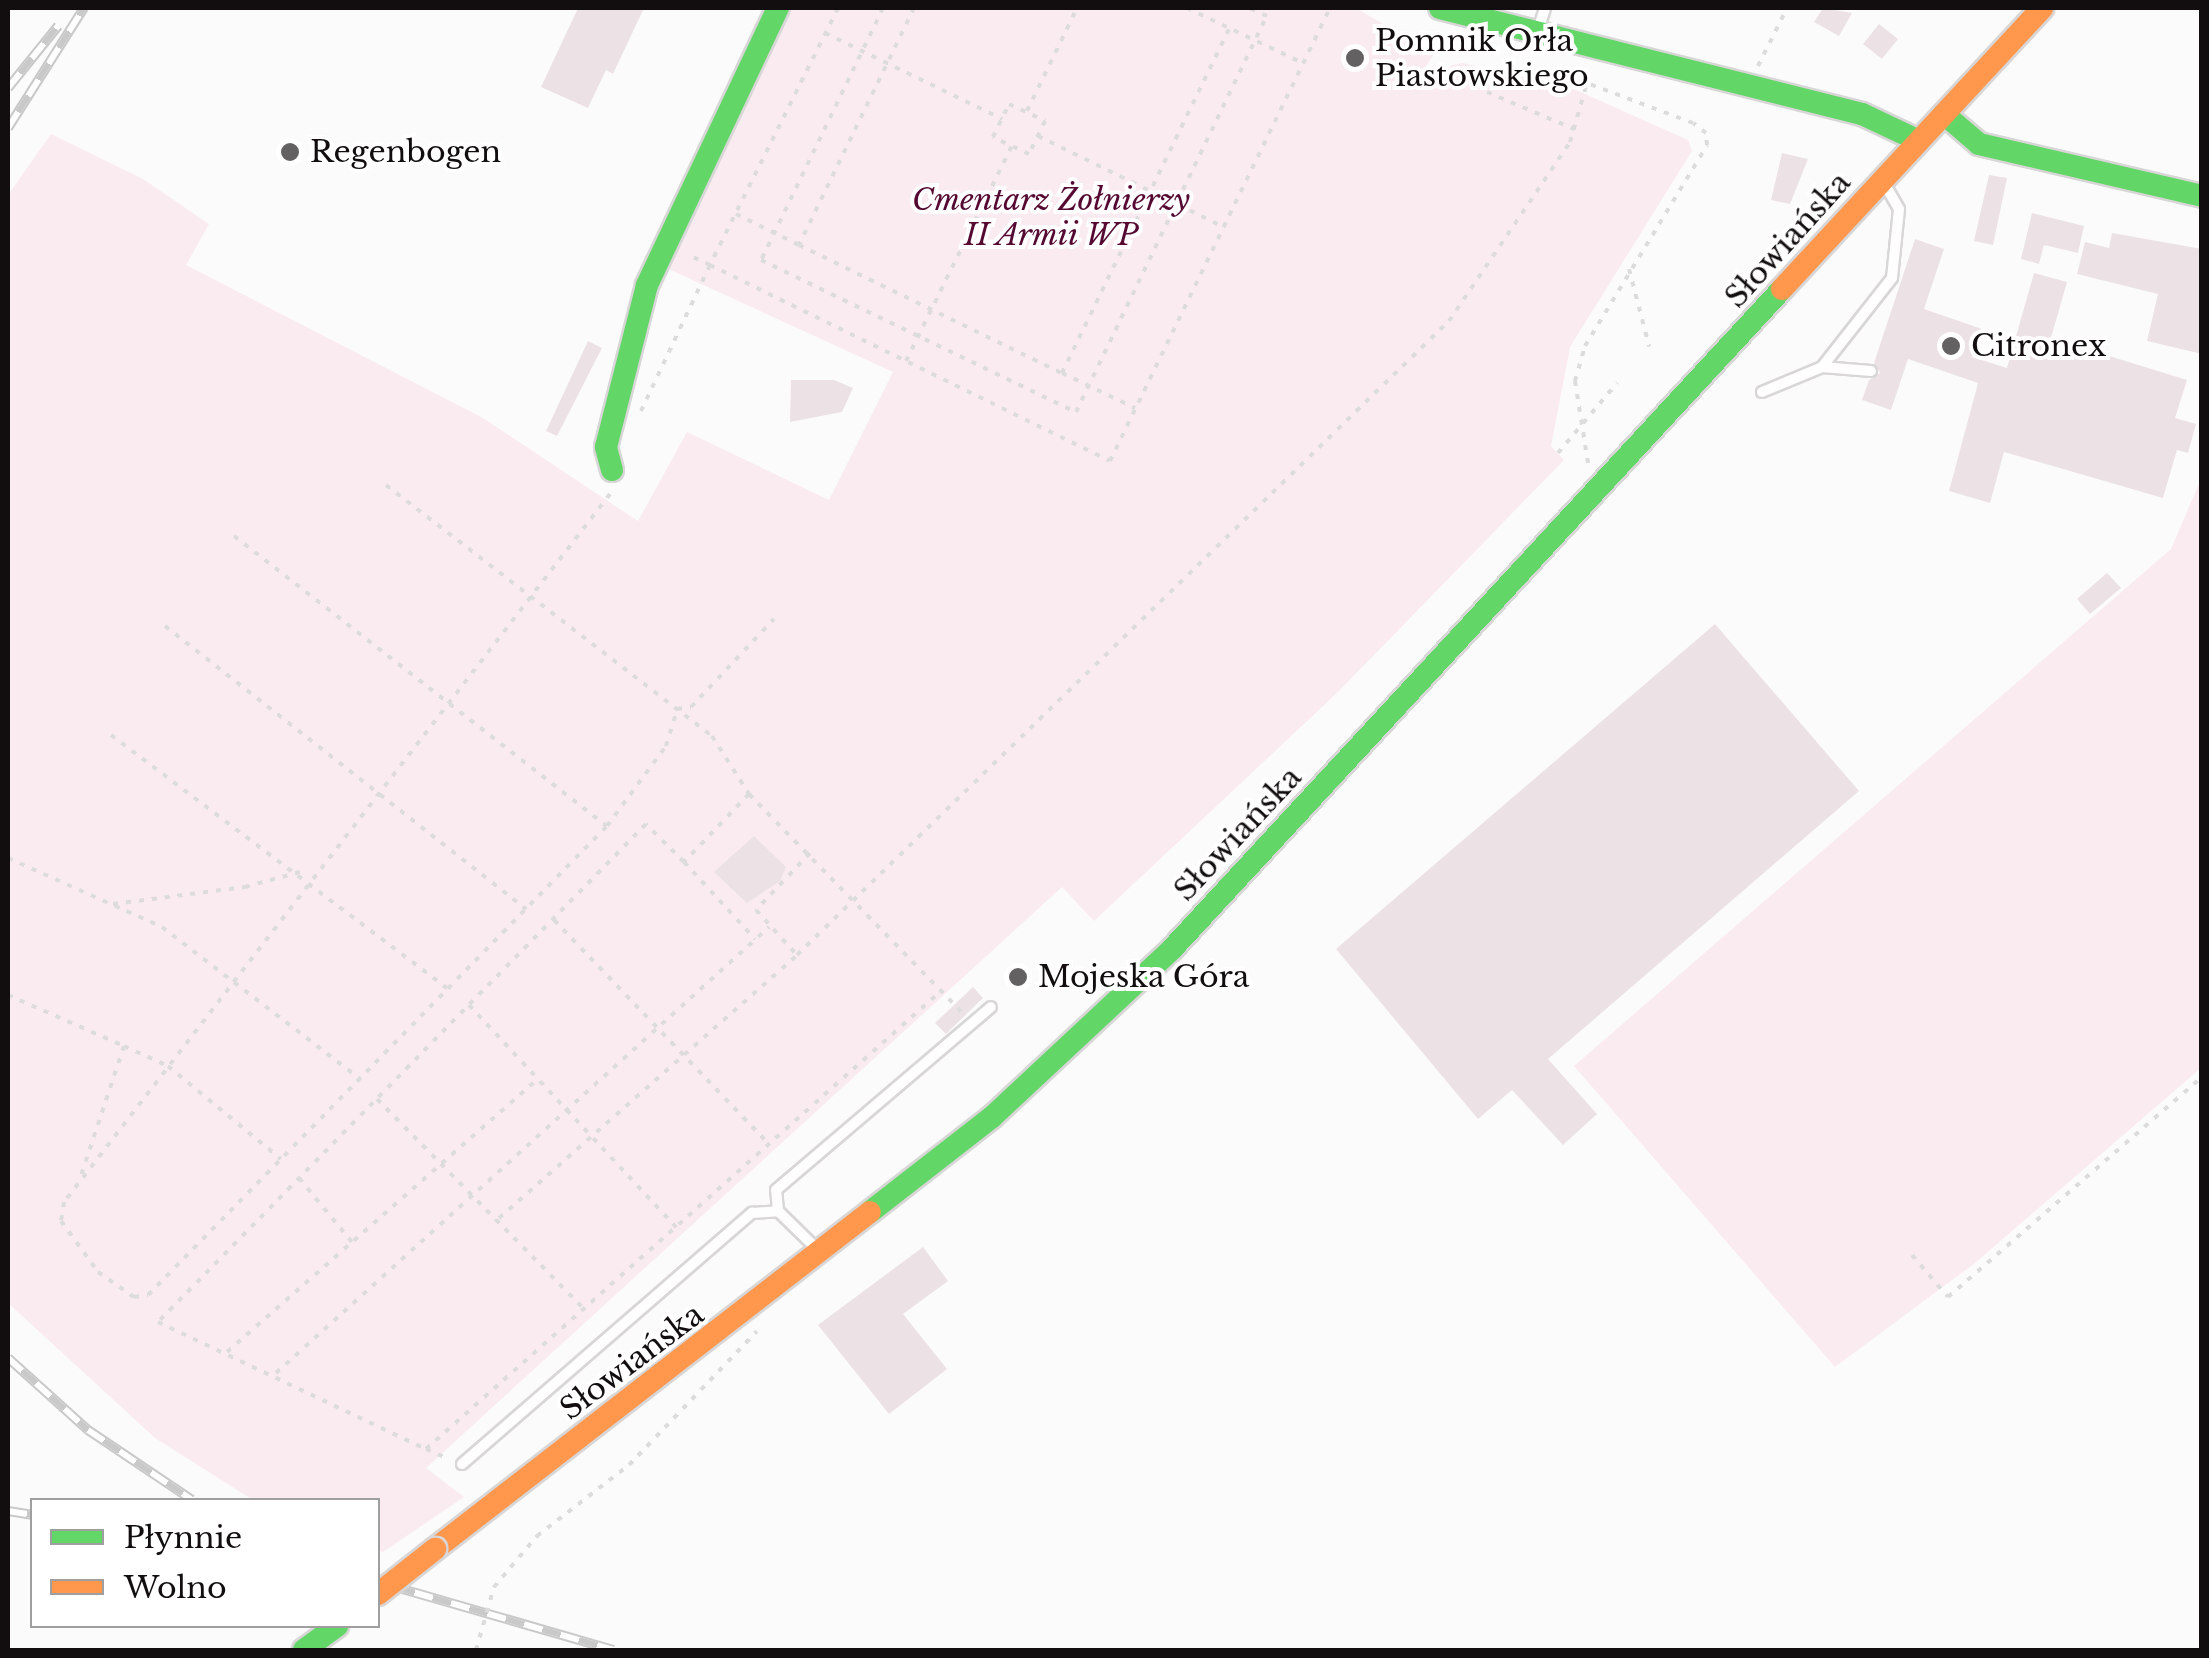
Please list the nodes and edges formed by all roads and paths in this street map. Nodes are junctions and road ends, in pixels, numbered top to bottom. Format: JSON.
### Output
{"nodes":[{"id":1,"x":778,"y":8,"type":"edge"},
{"id":2,"x":838,"y":8,"type":"edge"},
{"id":3,"x":883,"y":8,"type":"edge"},
{"id":4,"x":914,"y":8,"type":"edge"},
{"id":5,"x":1077,"y":8,"type":"edge"},
{"id":6,"x":1188,"y":8,"type":"edge"},
{"id":7,"x":1249,"y":8,"type":"edge"},
{"id":8,"x":1330,"y":8,"type":"edge"},
{"id":9,"x":1440,"y":8,"type":"edge"},
{"id":10,"x":1545,"y":8,"type":"edge"},
{"id":11,"x":1787,"y":8,"type":"edge"},
{"id":12,"x":2042,"y":8,"type":"edge"},
{"id":13,"x":1230,"y":28,"type":"junction"},
{"id":14,"x":825,"y":34,"type":"junction"},
{"id":15,"x":1536,"y":36,"type":"junction"},
{"id":16,"x":1256,"y":40,"type":"junction"},
{"id":17,"x":1594,"y":50,"type":"junction"},
{"id":18,"x":862,"y":51,"type":"junction"},
{"id":19,"x":1303,"y":62,"type":"junction"},
{"id":20,"x":887,"y":64,"type":"junction"},
{"id":21,"x":1753,"y":74,"type":"dead end"},
{"id":22,"x":1589,"y":84,"type":"junction"},
{"id":23,"x":1487,"y":92,"type":"dead end"},
{"id":24,"x":1027,"y":112,"type":"junction"},
{"id":25,"x":1944,"y":114,"type":"junction"},
{"id":26,"x":1002,"y":119,"type":"junction"},
{"id":27,"x":1574,"y":129,"type":"junction"},
{"id":28,"x":1038,"y":136,"type":"junction"},
{"id":29,"x":1919,"y":141,"type":"junction"},
{"id":30,"x":1012,"y":146,"type":"junction"},
{"id":31,"x":1882,"y":180,"type":"junction"},
{"id":32,"x":1150,"y":191,"type":"junction"},
{"id":33,"x":2202,"y":196,"type":"edge"},
{"id":34,"x":1177,"y":204,"type":"junction"},
{"id":35,"x":736,"y":214,"type":"junction"},
{"id":36,"x":1224,"y":227,"type":"junction"},
{"id":37,"x":774,"y":233,"type":"junction"},
{"id":38,"x":799,"y":245,"type":"junction"},
{"id":39,"x":710,"y":265,"type":"junction"},
{"id":40,"x":1629,"y":269,"type":"junction"},
{"id":41,"x":932,"y":309,"type":"junction"},
{"id":42,"x":918,"y":336,"type":"junction"},
{"id":43,"x":1649,"y":346,"type":"dead end"},
{"id":44,"x":906,"y":361,"type":"junction"},
{"id":45,"x":1822,"y":367,"type":"junction"},
{"id":46,"x":1870,"y":371,"type":"dead end"},
{"id":47,"x":1062,"y":373,"type":"junction"},
{"id":48,"x":1617,"y":383,"type":"dead end"},
{"id":49,"x":1089,"y":385,"type":"junction"},
{"id":50,"x":1762,"y":392,"type":"dead end"},
{"id":51,"x":1135,"y":408,"type":"junction"},
{"id":52,"x":634,"y":424,"type":"dead end"},
{"id":53,"x":1583,"y":426,"type":"junction"},
{"id":54,"x":1558,"y":453,"type":"dead end"},
{"id":55,"x":1588,"y":465,"type":"dead end"},
{"id":56,"x":612,"y":470,"type":"joint"},
{"id":57,"x":386,"y":485,"type":"dead end"},
{"id":58,"x":234,"y":536,"type":"dead end"},
{"id":59,"x":533,"y":596,"type":"junction"},
{"id":60,"x":774,"y":620,"type":"dead end"},
{"id":61,"x":165,"y":626,"type":"dead end"},
{"id":62,"x":450,"y":702,"type":"junction"},
{"id":63,"x":677,"y":709,"type":"junction"},
{"id":64,"x":111,"y":735,"type":"dead end"},
{"id":65,"x":379,"y":794,"type":"junction"},
{"id":66,"x":749,"y":794,"type":"junction"},
{"id":67,"x":607,"y":826,"type":"junction"},
{"id":68,"x":810,"y":853,"type":"junction"},
{"id":69,"x":8,"y":858,"type":"edge"},
{"id":70,"x":684,"y":862,"type":"junction"},
{"id":71,"x":300,"y":872,"type":"junction"},
{"id":72,"x":312,"y":881,"type":"junction"},
{"id":73,"x":853,"y":894,"type":"junction"},
{"id":74,"x":111,"y":904,"type":"junction"},
{"id":75,"x":526,"y":909,"type":"junction"},
{"id":76,"x":553,"y":919,"type":"junction"},
{"id":77,"x":770,"y":926,"type":"junction"},
{"id":78,"x":756,"y":939,"type":"junction"},
{"id":79,"x":796,"y":954,"type":"junction"},
{"id":80,"x":235,"y":980,"type":"junction"},
{"id":81,"x":448,"y":989,"type":"junction"},
{"id":82,"x":942,"y":990,"type":"junction"},
{"id":83,"x":8,"y":995,"type":"edge"},
{"id":84,"x":469,"y":1005,"type":"junction"},
{"id":85,"x":991,"y":1008,"type":"dead end"},
{"id":86,"x":972,"y":1023,"type":"junction"},
{"id":87,"x":658,"y":1028,"type":"junction"},
{"id":88,"x":124,"y":1046,"type":"junction"},
{"id":89,"x":684,"y":1055,"type":"junction"},
{"id":90,"x":168,"y":1066,"type":"junction"},
{"id":91,"x":2202,"y":1076,"type":"edge"},
{"id":92,"x":538,"y":1078,"type":"junction"},
{"id":93,"x":360,"y":1079,"type":"junction"},
{"id":94,"x":377,"y":1099,"type":"junction"},
{"id":95,"x":567,"y":1110,"type":"junction"},
{"id":96,"x":592,"y":1136,"type":"junction"},
{"id":97,"x":769,"y":1144,"type":"junction"},
{"id":98,"x":281,"y":1159,"type":"junction"},
{"id":99,"x":443,"y":1162,"type":"junction"},
{"id":100,"x":299,"y":1178,"type":"junction"},
{"id":101,"x":80,"y":1180,"type":"junction"},
{"id":102,"x":475,"y":1193,"type":"junction"},
{"id":103,"x":778,"y":1211,"type":"junction"},
{"id":104,"x":499,"y":1218,"type":"junction"},
{"id":105,"x":676,"y":1227,"type":"junction"},
{"id":106,"x":352,"y":1242,"type":"junction"},
{"id":107,"x":822,"y":1254,"type":"junction"},
{"id":108,"x":1912,"y":1255,"type":"dead end"},
{"id":109,"x":770,"y":1294,"type":"junction"},
{"id":110,"x":584,"y":1309,"type":"junction"},
{"id":111,"x":227,"y":1352,"type":"junction"},
{"id":112,"x":276,"y":1374,"type":"junction"},
{"id":113,"x":426,"y":1449,"type":"junction"},
{"id":114,"x":462,"y":1464,"type":"joint"},
{"id":115,"x":380,"y":1592,"type":"edge"},
{"id":116,"x":333,"y":1628,"type":"edge"},
{"id":117,"x":304,"y":1650,"type":"edge"},
{"id":118,"x":476,"y":1650,"type":"edge"}],
"edges":[{"from":1,"to":56,"type":"street"},
{"from":2,"to":14,"type":"path"},
{"from":3,"to":18,"type":"path"},
{"from":4,"to":20,"type":"path"},
{"from":5,"to":24,"type":"path"},
{"from":6,"to":13,"type":"path"},
{"from":7,"to":16,"type":"path"},
{"from":8,"to":19,"type":"path"},
{"from":9,"to":15,"type":"street"},
{"from":10,"to":15,"type":"lane"},
{"from":11,"to":21,"type":"path"},
{"from":12,"to":25,"type":"street","name":"Słowiańska"},
{"from":13,"to":16,"type":"path"},
{"from":13,"to":32,"type":"path"},
{"from":14,"to":18,"type":"path"},
{"from":14,"to":35,"type":"path"},
{"from":15,"to":17,"type":"street"},
{"from":16,"to":19,"type":"path"},
{"from":16,"to":34,"type":"path"},
{"from":17,"to":22,"type":"path"},
{"from":17,"to":29,"type":"street"},
{"from":18,"to":20,"type":"path"},
{"from":18,"to":37,"type":"path"},
{"from":19,"to":36,"type":"path"},
{"from":20,"to":26,"type":"path"},
{"from":20,"to":38,"type":"path"},
{"from":22,"to":27,"type":"path"},
{"from":22,"to":40,"type":"path"},
{"from":23,"to":27,"type":"path"},
{"from":24,"to":26,"type":"path"},
{"from":24,"to":28,"type":"path"},
{"from":25,"to":29,"type":"street","name":"Słowiańska"},
{"from":25,"to":33,"type":"street"},
{"from":26,"to":30,"type":"path"},
{"from":27,"to":73,"type":"path"},
{"from":28,"to":30,"type":"path"},
{"from":28,"to":32,"type":"path"},
{"from":29,"to":31,"type":"street","name":"Słowiańska"},
{"from":30,"to":41,"type":"path"},
{"from":31,"to":45,"type":"lane"},
{"from":31,"to":107,"type":"street","name":"Słowiańska"},
{"from":32,"to":34,"type":"path"},
{"from":32,"to":47,"type":"path"},
{"from":34,"to":36,"type":"path"},
{"from":34,"to":49,"type":"path"},
{"from":35,"to":37,"type":"path"},
{"from":35,"to":39,"type":"path"},
{"from":36,"to":51,"type":"path"},
{"from":37,"to":38,"type":"path"},
{"from":37,"to":42,"type":"path"},
{"from":38,"to":41,"type":"path"},
{"from":39,"to":44,"type":"path"},
{"from":39,"to":52,"type":"path"},
{"from":40,"to":43,"type":"path"},
{"from":40,"to":53,"type":"path"},
{"from":41,"to":42,"type":"path"},
{"from":41,"to":47,"type":"path"},
{"from":42,"to":44,"type":"path"},
{"from":42,"to":49,"type":"path"},
{"from":44,"to":51,"type":"path"},
{"from":45,"to":46,"type":"lane"},
{"from":45,"to":50,"type":"lane"},
{"from":47,"to":49,"type":"path"},
{"from":48,"to":53,"type":"path"},
{"from":49,"to":51,"type":"path"},
{"from":53,"to":54,"type":"path"},
{"from":53,"to":55,"type":"path"},
{"from":56,"to":59,"type":"path"},
{"from":57,"to":59,"type":"path"},
{"from":58,"to":62,"type":"path"},
{"from":59,"to":62,"type":"path"},
{"from":59,"to":63,"type":"path"},
{"from":60,"to":63,"type":"path"},
{"from":61,"to":65,"type":"path"},
{"from":62,"to":65,"type":"path"},
{"from":62,"to":67,"type":"path"},
{"from":63,"to":66,"type":"path"},
{"from":63,"to":67,"type":"path"},
{"from":64,"to":71,"type":"path"},
{"from":65,"to":72,"type":"path"},
{"from":65,"to":75,"type":"path"},
{"from":66,"to":68,"type":"path"},
{"from":66,"to":70,"type":"path"},
{"from":67,"to":75,"type":"path"},
{"from":68,"to":73,"type":"path"},
{"from":68,"to":77,"type":"path"},
{"from":69,"to":74,"type":"path"},
{"from":70,"to":76,"type":"path"},
{"from":70,"to":78,"type":"path"},
{"from":71,"to":72,"type":"path"},
{"from":71,"to":74,"type":"path"},
{"from":72,"to":80,"type":"path"},
{"from":72,"to":81,"type":"path"},
{"from":73,"to":79,"type":"path"},
{"from":73,"to":82,"type":"path"},
{"from":74,"to":80,"type":"path"},
{"from":75,"to":81,"type":"path"},
{"from":76,"to":84,"type":"path"},
{"from":76,"to":87,"type":"path"},
{"from":77,"to":78,"type":"path"},
{"from":77,"to":79,"type":"path"},
{"from":78,"to":87,"type":"path"},
{"from":79,"to":89,"type":"path"},
{"from":80,"to":90,"type":"path"},
{"from":80,"to":93,"type":"path"},
{"from":81,"to":93,"type":"path"},
{"from":82,"to":86,"type":"path"},
{"from":82,"to":97,"type":"path"},
{"from":83,"to":88,"type":"path"},
{"from":84,"to":92,"type":"path"},
{"from":84,"to":94,"type":"path"},
{"from":85,"to":86,"type":"lane"},
{"from":86,"to":103,"type":"lane"},
{"from":87,"to":89,"type":"path"},
{"from":87,"to":95,"type":"path"},
{"from":88,"to":90,"type":"path"},
{"from":88,"to":101,"type":"path"},
{"from":89,"to":96,"type":"path"},
{"from":89,"to":97,"type":"path"},
{"from":90,"to":98,"type":"path"},
{"from":90,"to":101,"type":"path"},
{"from":91,"to":108,"type":"path"},
{"from":92,"to":95,"type":"path"},
{"from":92,"to":99,"type":"path"},
{"from":93,"to":98,"type":"path"},
{"from":94,"to":99,"type":"path"},
{"from":94,"to":100,"type":"path"},
{"from":95,"to":96,"type":"path"},
{"from":95,"to":102,"type":"path"},
{"from":96,"to":104,"type":"path"},
{"from":96,"to":105,"type":"path"},
{"from":97,"to":105,"type":"path"},
{"from":98,"to":101,"type":"path"},
{"from":99,"to":102,"type":"path"},
{"from":99,"to":106,"type":"path"},
{"from":100,"to":106,"type":"path"},
{"from":100,"to":111,"type":"path"},
{"from":102,"to":104,"type":"path"},
{"from":102,"to":112,"type":"path"},
{"from":103,"to":107,"type":"lane"},
{"from":103,"to":114,"type":"lane"},
{"from":104,"to":110,"type":"path"},
{"from":105,"to":110,"type":"path"},
{"from":106,"to":111,"type":"path"},
{"from":107,"to":109,"type":"street","name":"Słowiańska"},
{"from":109,"to":115,"type":"street","name":"Słowiańska","bridge":true},
{"from":109,"to":118,"type":"path","bridge":true},
{"from":110,"to":113,"type":"path"},
{"from":111,"to":112,"type":"path"},
{"from":112,"to":113,"type":"path"},
{"from":113,"to":114,"type":"path"},
{"from":116,"to":117,"type":"street"}]}
